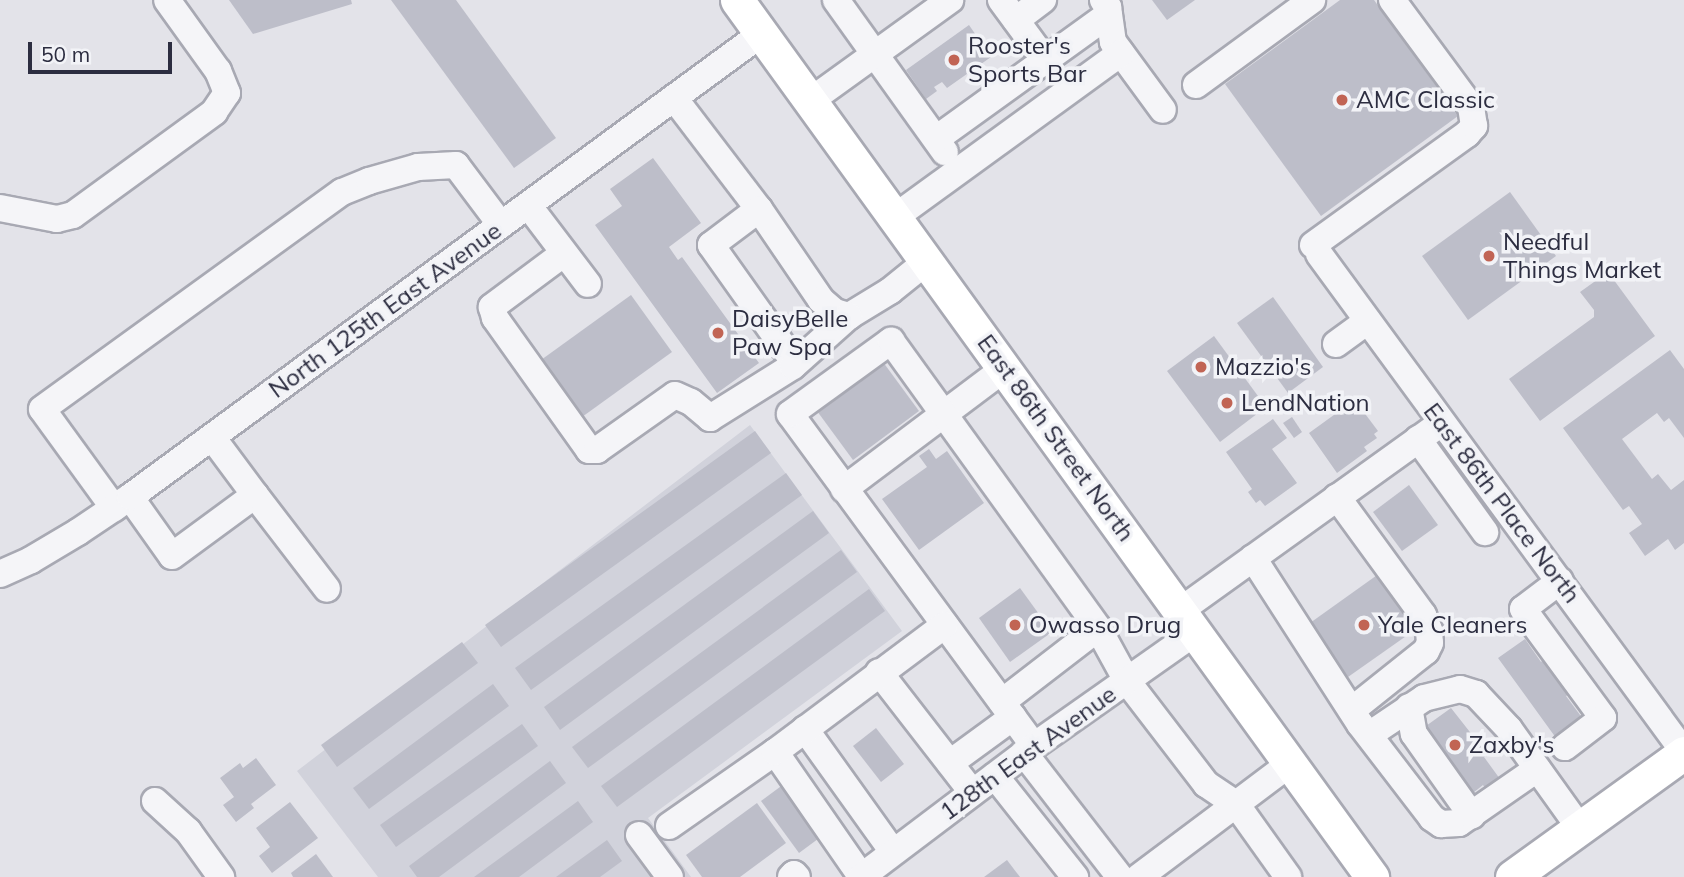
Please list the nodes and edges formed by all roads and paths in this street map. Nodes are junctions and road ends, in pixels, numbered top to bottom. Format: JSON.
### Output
{"nodes":[{"id":1,"x":167,"y":0,"type":"edge"},
{"id":2,"x":737,"y":0,"type":"edge"},
{"id":3,"x":835,"y":0,"type":"edge"},
{"id":4,"x":950,"y":0,"type":"edge"},
{"id":5,"x":1043,"y":0,"type":"edge"},
{"id":6,"x":1312,"y":0,"type":"edge"},
{"id":7,"x":1392,"y":0,"type":"edge"},
{"id":8,"x":1106,"y":7,"type":"edge"},
{"id":9,"x":1008,"y":10,"type":"edge"},
{"id":10,"x":761,"y":34,"type":"junction"},
{"id":11,"x":1121,"y":53,"type":"junction"},
{"id":12,"x":874,"y":55,"type":"junction"},
{"id":13,"x":1045,"y":61,"type":"junction"},
{"id":14,"x":1196,"y":85,"type":"dead end"},
{"id":15,"x":674,"y":98,"type":"junction"},
{"id":16,"x":810,"y":101,"type":"junction"},
{"id":17,"x":1163,"y":110,"type":"dead end"},
{"id":18,"x":936,"y":139,"type":"junction"},
{"id":19,"x":958,"y":171,"type":"junction"},
{"id":20,"x":528,"y":205,"type":"junction"},
{"id":21,"x":0,"y":208,"type":"edge"},
{"id":22,"x":759,"y":209,"type":"junction"},
{"id":23,"x":895,"y":217,"type":"junction"},
{"id":24,"x":501,"y":225,"type":"junction"},
{"id":25,"x":563,"y":254,"type":"junction"},
{"id":26,"x":927,"y":261,"type":"junction"},
{"id":27,"x":587,"y":284,"type":"dead end"},
{"id":28,"x":849,"y":316,"type":"junction"},
{"id":29,"x":1368,"y":321,"type":"junction"},
{"id":30,"x":1336,"y":344,"type":"dead end"},
{"id":31,"x":795,"y":363,"type":"junction"},
{"id":32,"x":1005,"y":368,"type":"junction"},
{"id":33,"x":944,"y":415,"type":"junction"},
{"id":34,"x":1441,"y":422,"type":"junction"},
{"id":35,"x":212,"y":437,"type":"junction"},
{"id":36,"x":1418,"y":439,"type":"junction"},
{"id":37,"x":844,"y":489,"type":"junction"},
{"id":38,"x":255,"y":495,"type":"junction"},
{"id":39,"x":1337,"y":497,"type":"junction"},
{"id":40,"x":122,"y":502,"type":"junction"},
{"id":41,"x":1485,"y":531,"type":"dead end"},
{"id":42,"x":1253,"y":558,"type":"junction"},
{"id":43,"x":0,"y":574,"type":"edge"},
{"id":44,"x":1560,"y":580,"type":"junction"},
{"id":45,"x":327,"y":589,"type":"dead end"},
{"id":46,"x":1189,"y":621,"type":"junction"},
{"id":47,"x":945,"y":625,"type":"junction"},
{"id":48,"x":1098,"y":628,"type":"junction"},
{"id":49,"x":879,"y":672,"type":"junction"},
{"id":50,"x":1127,"y":681,"type":"junction"},
{"id":51,"x":1409,"y":707,"type":"junction"},
{"id":52,"x":1008,"y":709,"type":"junction"},
{"id":53,"x":1361,"y":723,"type":"junction"},
{"id":54,"x":805,"y":729,"type":"junction"},
{"id":55,"x":1565,"y":747,"type":"dead end"},
{"id":56,"x":1029,"y":749,"type":"junction"},
{"id":57,"x":775,"y":752,"type":"junction"},
{"id":58,"x":1684,"y":753,"type":"edge"},
{"id":59,"x":950,"y":763,"type":"junction"},
{"id":60,"x":1291,"y":763,"type":"junction"},
{"id":61,"x":1537,"y":769,"type":"junction"},
{"id":62,"x":995,"y":775,"type":"junction"},
{"id":63,"x":972,"y":792,"type":"junction"},
{"id":64,"x":155,"y":801,"type":"dead end"},
{"id":65,"x":1236,"y":804,"type":"junction"},
{"id":66,"x":1472,"y":816,"type":"junction"},
{"id":67,"x":669,"y":826,"type":"dead end"},
{"id":68,"x":1580,"y":828,"type":"junction"},
{"id":69,"x":639,"y":835,"type":"dead end"},
{"id":70,"x":893,"y":852,"type":"junction"},
{"id":71,"x":221,"y":877,"type":"edge"},
{"id":72,"x":670,"y":877,"type":"edge"},
{"id":73,"x":791,"y":877,"type":"edge"},
{"id":74,"x":797,"y":877,"type":"edge"},
{"id":75,"x":861,"y":877,"type":"edge"},
{"id":76,"x":1075,"y":877,"type":"edge"},
{"id":77,"x":1120,"y":877,"type":"edge"},
{"id":78,"x":1139,"y":877,"type":"edge"},
{"id":79,"x":1288,"y":877,"type":"edge"},
{"id":80,"x":1372,"y":877,"type":"edge"},
{"id":81,"x":1512,"y":877,"type":"edge"}],
"edges":[{"from":1,"to":21,"type":"street"},
{"from":2,"to":10,"type":"main road","name":"East 86th Street North"},
{"from":3,"to":12,"type":"street"},
{"from":4,"to":12,"type":"street"},
{"from":5,"to":9,"type":"street"},
{"from":6,"to":14,"type":"street"},
{"from":7,"to":29,"type":"street","name":"East 86th Place North"},
{"from":8,"to":11,"type":"street"},
{"from":8,"to":13,"type":"street"},
{"from":9,"to":13,"type":"street"},
{"from":10,"to":15,"type":"street","name":"North 125th East Avenue"},
{"from":10,"to":16,"type":"main road","name":"East 86th Street North"},
{"from":11,"to":17,"type":"street"},
{"from":11,"to":19,"type":"street"},
{"from":12,"to":16,"type":"street"},
{"from":12,"to":18,"type":"street"},
{"from":13,"to":18,"type":"street"},
{"from":15,"to":20,"type":"street","name":"North 125th East Avenue"},
{"from":15,"to":22,"type":"street"},
{"from":16,"to":23,"type":"main road","name":"East 86th Street North"},
{"from":18,"to":19,"type":"street"},
{"from":19,"to":23,"type":"street"},
{"from":20,"to":24,"type":"street","name":"North 125th East Avenue"},
{"from":20,"to":25,"type":"street"},
{"from":22,"to":28,"type":"street"},
{"from":22,"to":31,"type":"street"},
{"from":23,"to":26,"type":"main road","name":"East 86th Street North"},
{"from":24,"to":35,"type":"street","name":"North 125th East Avenue"},
{"from":24,"to":40,"type":"street"},
{"from":25,"to":27,"type":"street"},
{"from":25,"to":31,"type":"street"},
{"from":26,"to":28,"type":"street"},
{"from":26,"to":32,"type":"main road","name":"East 86th Street North"},
{"from":28,"to":31,"type":"street"},
{"from":29,"to":30,"type":"street"},
{"from":29,"to":34,"type":"street","name":"East 86th Place North"},
{"from":32,"to":33,"type":"street"},
{"from":32,"to":46,"type":"main road","name":"East 86th Street North"},
{"from":33,"to":37,"type":"street"},
{"from":33,"to":37,"type":"street"},
{"from":33,"to":48,"type":"street"},
{"from":34,"to":36,"type":"street","name":"128th East Avenue"},
{"from":34,"to":44,"type":"street","name":"East 86th Place North"},
{"from":35,"to":38,"type":"street"},
{"from":35,"to":40,"type":"street","name":"North 125th East Avenue"},
{"from":36,"to":39,"type":"street","name":"128th East Avenue"},
{"from":36,"to":41,"type":"street"},
{"from":37,"to":47,"type":"street"},
{"from":38,"to":40,"type":"street"},
{"from":38,"to":45,"type":"street"},
{"from":39,"to":42,"type":"street","name":"128th East Avenue"},
{"from":39,"to":53,"type":"street"},
{"from":40,"to":43,"type":"street","name":"North 125th East Avenue"},
{"from":42,"to":46,"type":"street","name":"128th East Avenue"},
{"from":42,"to":53,"type":"street"},
{"from":44,"to":55,"type":"street"},
{"from":44,"to":58,"type":"street","name":"East 86th Place North"},
{"from":46,"to":50,"type":"street","name":"128th East Avenue"},
{"from":46,"to":60,"type":"main road","name":"East 86th Street North"},
{"from":47,"to":49,"type":"street"},
{"from":47,"to":52,"type":"street"},
{"from":48,"to":50,"type":"street"},
{"from":48,"to":52,"type":"street"},
{"from":49,"to":54,"type":"street"},
{"from":49,"to":59,"type":"street"},
{"from":50,"to":56,"type":"street","name":"128th East Avenue"},
{"from":50,"to":65,"type":"street"},
{"from":51,"to":53,"type":"street"},
{"from":51,"to":61,"type":"street"},
{"from":51,"to":66,"type":"street"},
{"from":52,"to":56,"type":"street"},
{"from":52,"to":59,"type":"street"},
{"from":53,"to":66,"type":"street"},
{"from":54,"to":57,"type":"street"},
{"from":54,"to":70,"type":"street"},
{"from":56,"to":62,"type":"street","name":"128th East Avenue"},
{"from":56,"to":77,"type":"street"},
{"from":57,"to":67,"type":"street"},
{"from":57,"to":75,"type":"street"},
{"from":58,"to":68,"type":"main road"},
{"from":59,"to":63,"type":"street"},
{"from":60,"to":65,"type":"street"},
{"from":60,"to":80,"type":"main road","name":"East 86th Street North"},
{"from":61,"to":66,"type":"street"},
{"from":61,"to":68,"type":"street"},
{"from":62,"to":63,"type":"street","name":"128th East Avenue"},
{"from":62,"to":76,"type":"street"},
{"from":63,"to":70,"type":"street","name":"128th East Avenue"},
{"from":64,"to":71,"type":"street"},
{"from":65,"to":78,"type":"street"},
{"from":65,"to":79,"type":"street"},
{"from":68,"to":81,"type":"main road"},
{"from":69,"to":72,"type":"street"},
{"from":70,"to":75,"type":"street","name":"128th East Avenue"},
{"from":73,"to":74,"type":"street"}]}
